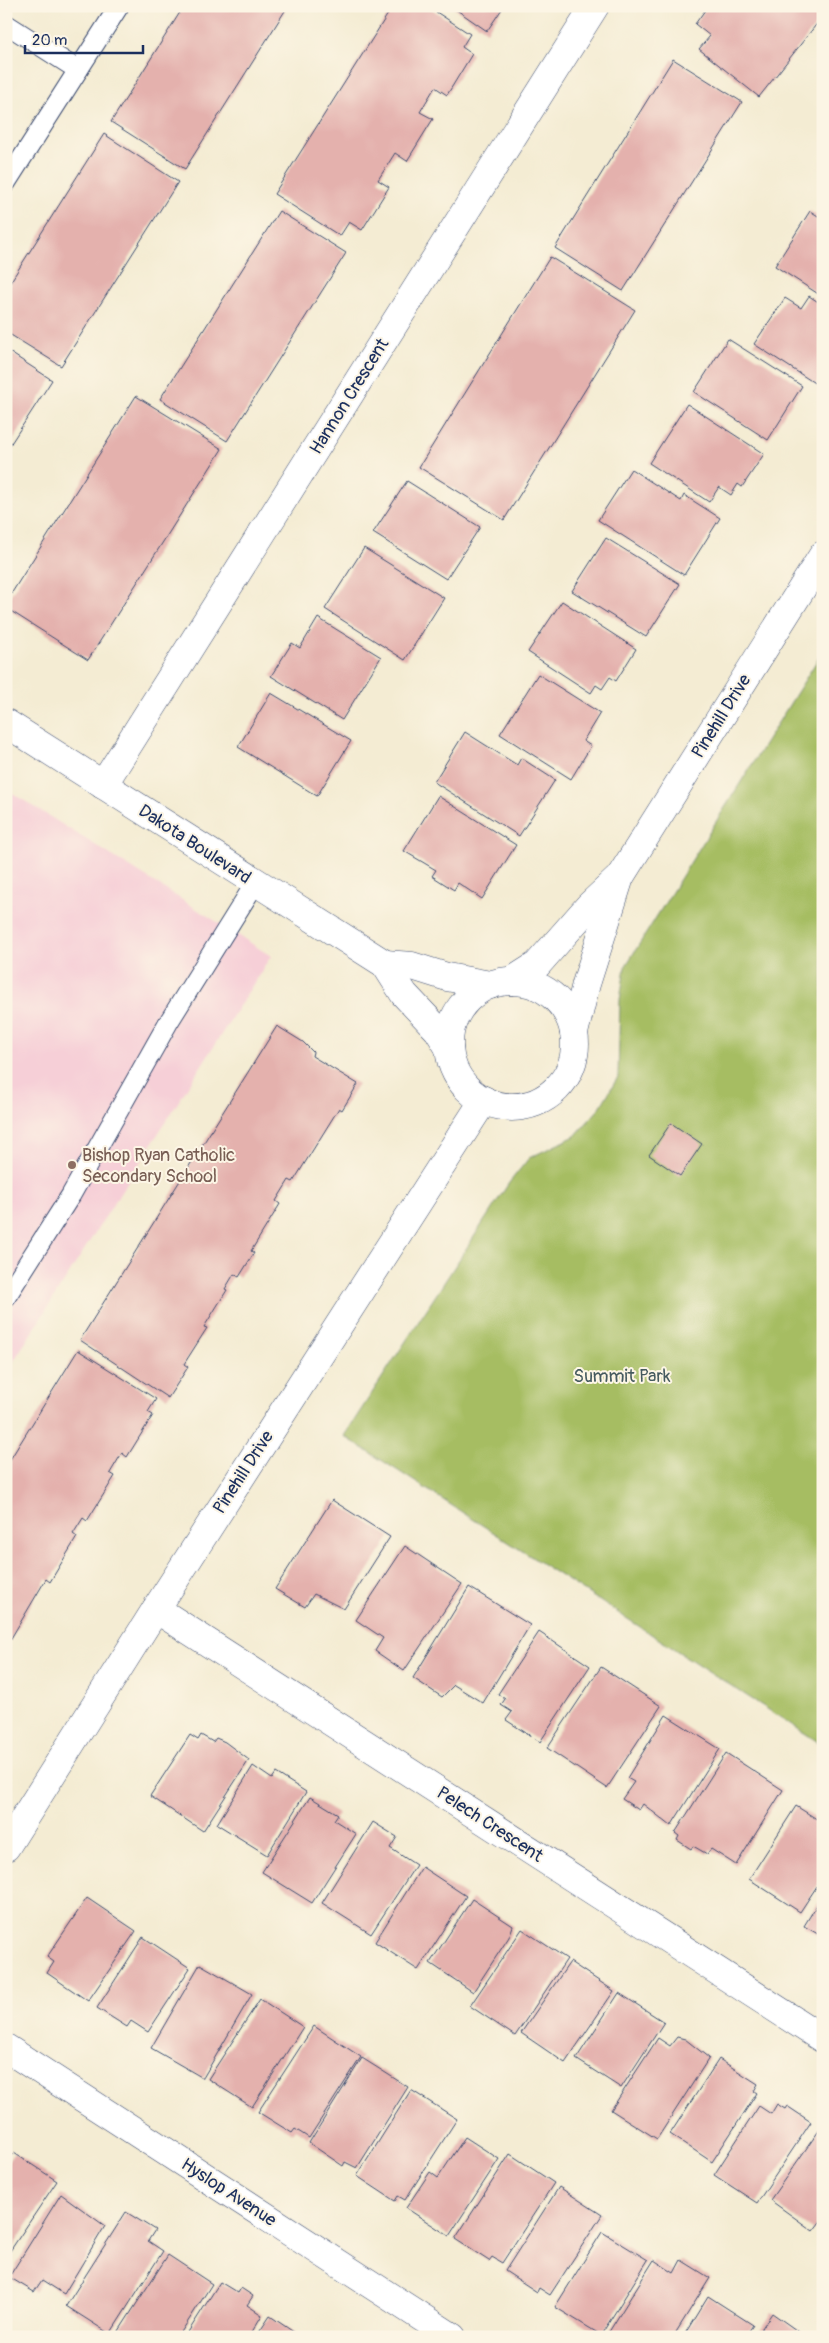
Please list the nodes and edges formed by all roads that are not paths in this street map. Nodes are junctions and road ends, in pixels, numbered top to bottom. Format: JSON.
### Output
{"nodes":[{"id":1,"x":119,"y":6,"type":"edge"},
{"id":2,"x":595,"y":6,"type":"edge"},
{"id":3,"x":6,"y":24,"type":"edge"},
{"id":4,"x":78,"y":70,"type":"junction"},
{"id":5,"x":6,"y":184,"type":"edge"},
{"id":6,"x":823,"y":555,"type":"edge"},
{"id":7,"x":6,"y":723,"type":"edge"},
{"id":8,"x":103,"y":785,"type":"junction"},
{"id":9,"x":620,"y":878,"type":"junction"},
{"id":10,"x":256,"y":882,"type":"junction"},
{"id":11,"x":385,"y":964,"type":"junction"},
{"id":12,"x":501,"y":983,"type":"junction"},
{"id":13,"x":574,"y":1033,"type":"junction"},
{"id":14,"x":449,"y":1048,"type":"junction"},
{"id":15,"x":484,"y":1100,"type":"junction"},
{"id":16,"x":6,"y":1297,"type":"edge"},
{"id":17,"x":156,"y":1608,"type":"junction"},
{"id":18,"x":6,"y":1847,"type":"edge"},
{"id":19,"x":823,"y":2039,"type":"edge"},
{"id":20,"x":6,"y":2048,"type":"edge"},
{"id":21,"x":452,"y":2337,"type":"edge"}],
"edges":[{"from":1,"to":4,"type":"lane"},
{"from":2,"to":8,"type":"street","name":"Hannon Crescent"},
{"from":3,"to":4,"type":"lane"},
{"from":4,"to":5,"type":"lane"},
{"from":6,"to":9,"type":"street","name":"Pinehill Drive"},
{"from":7,"to":8,"type":"street","name":"Dakota Boulevard"},
{"from":8,"to":10,"type":"street","name":"Dakota Boulevard"},
{"from":9,"to":12,"type":"street","name":"Pinehill Drive"},
{"from":9,"to":13,"type":"street","name":"Pinehill Drive"},
{"from":10,"to":11,"type":"street","name":"Dakota Boulevard"},
{"from":10,"to":16,"type":"lane"},
{"from":11,"to":12,"type":"street","name":"Dakota Boulevard"},
{"from":11,"to":14,"type":"street","name":"Dakota Boulevard"},
{"from":12,"to":13,"type":"street"},
{"from":12,"to":14,"type":"street"},
{"from":13,"to":15,"type":"street"},
{"from":14,"to":15,"type":"street"},
{"from":15,"to":17,"type":"street","name":"Pinehill Drive"},
{"from":17,"to":18,"type":"street","name":"Pinehill Drive"},
{"from":17,"to":19,"type":"street","name":"Pelech Crescent"},
{"from":20,"to":21,"type":"street","name":"Hyslop Avenue"}]}
